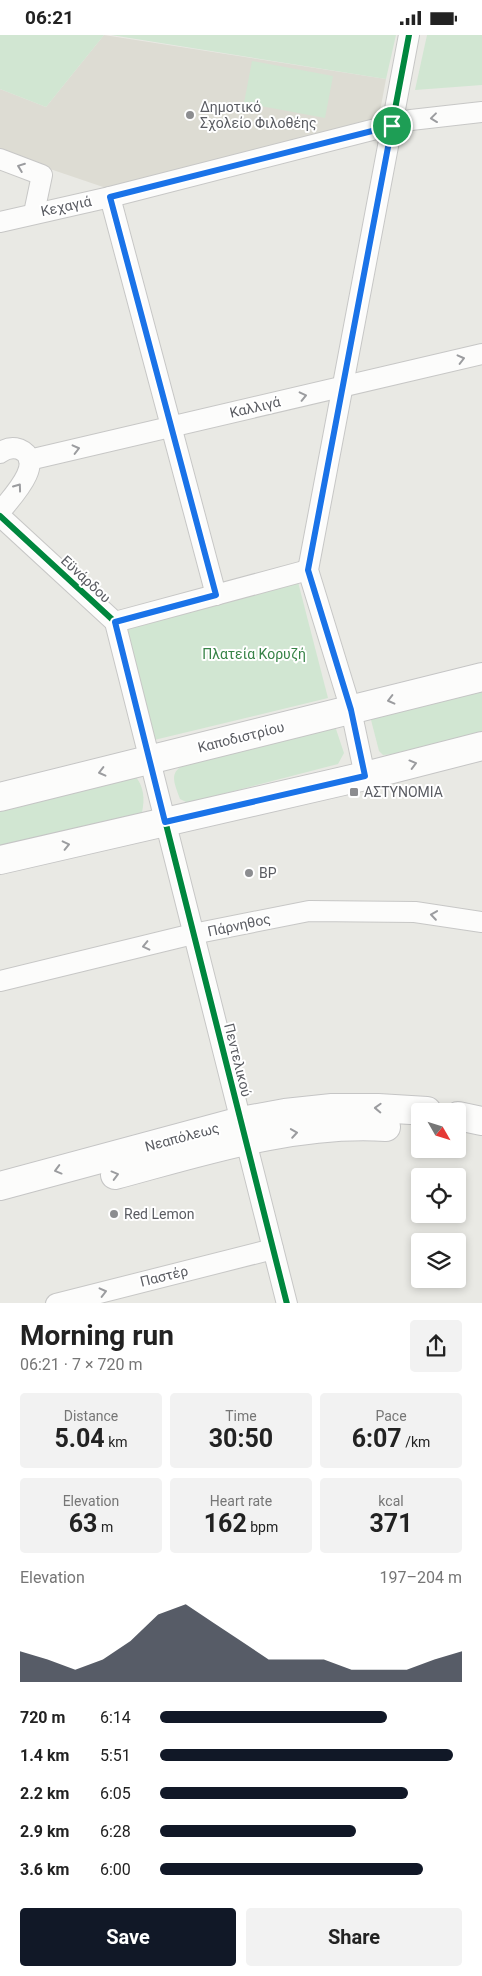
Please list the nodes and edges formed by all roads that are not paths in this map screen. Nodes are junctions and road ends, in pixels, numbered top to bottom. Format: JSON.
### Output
{"nodes":[{"id":1,"x":409,"y":35,"type":"edge"},
{"id":2,"x":482,"y":112,"type":"edge"},
{"id":3,"x":392,"y":126,"type":"junction"},
{"id":4,"x":0,"y":159,"type":"edge"},
{"id":5,"x":110,"y":197,"type":"junction"},
{"id":6,"x":34,"y":213,"type":"junction"},
{"id":7,"x":0,"y":222,"type":"edge"},
{"id":8,"x":482,"y":354,"type":"edge"},
{"id":9,"x":343,"y":387,"type":"junction"},
{"id":10,"x":170,"y":426,"type":"junction"},
{"id":11,"x":0,"y":453,"type":"edge"},
{"id":12,"x":29,"y":460,"type":"junction"},
{"id":13,"x":0,"y":514,"type":"edge"},
{"id":14,"x":308,"y":570,"type":"junction"},
{"id":15,"x":216,"y":595,"type":"junction"},
{"id":16,"x":115,"y":622,"type":"junction"},
{"id":17,"x":482,"y":677,"type":"edge"},
{"id":18,"x":351,"y":710,"type":"junction"},
{"id":19,"x":482,"y":745,"type":"edge"},
{"id":20,"x":150,"y":760,"type":"junction"},
{"id":21,"x":365,"y":776,"type":"junction"},
{"id":22,"x":0,"y":797,"type":"edge"},
{"id":23,"x":165,"y":822,"type":"junction"},
{"id":24,"x":0,"y":860,"type":"edge"},
{"id":25,"x":482,"y":922,"type":"edge"},
{"id":26,"x":193,"y":934,"type":"junction"},
{"id":27,"x":0,"y":981,"type":"edge"},
{"id":28,"x":411,"y":1110,"type":"edge"},
{"id":29,"x":466,"y":1118,"type":"edge"},
{"id":30,"x":482,"y":1121,"type":"edge"},
{"id":31,"x":411,"y":1128,"type":"edge"},
{"id":32,"x":243,"y":1131,"type":"junction"},
{"id":33,"x":466,"y":1134,"type":"edge"},
{"id":34,"x":482,"y":1137,"type":"edge"},
{"id":35,"x":0,"y":1186,"type":"edge"},
{"id":36,"x":0,"y":1205,"type":"edge"},
{"id":37,"x":273,"y":1249,"type":"junction"},
{"id":38,"x":56,"y":1303,"type":"edge"},
{"id":39,"x":287,"y":1303,"type":"edge"}],
"edges":[{"from":1,"to":3,"type":"street"},
{"from":2,"to":3,"type":"street","name":"Κεχαγιά","one_way":true},
{"from":3,"to":5,"type":"street","name":"Κεχαγιά"},
{"from":3,"to":9,"type":"street"},
{"from":6,"to":4,"type":"street","one_way":true},
{"from":5,"to":6,"type":"street","name":"Κεχαγιά"},
{"from":5,"to":10,"type":"street"},
{"from":6,"to":7,"type":"street","name":"Κεχαγιά"},
{"from":9,"to":8,"type":"street","name":"Καλλιγά","one_way":true},
{"from":10,"to":9,"type":"street","name":"Καλλιγά","one_way":true},
{"from":9,"to":14,"type":"street"},
{"from":12,"to":10,"type":"street","name":"Καλλιγά","one_way":true},
{"from":10,"to":15,"type":"street"},
{"from":11,"to":12,"type":"street"},
{"from":13,"to":12,"type":"street","one_way":true},
{"from":13,"to":16,"type":"street","name":"Εϋνάρδου"},
{"from":14,"to":15,"type":"street"},
{"from":14,"to":18,"type":"street"},
{"from":15,"to":16,"type":"street"},
{"from":16,"to":20,"type":"street","name":"Εϋνάρδου"},
{"from":17,"to":18,"type":"main road","name":"Καποδιστρίου","one_way":true},
{"from":18,"to":20,"type":"main road","name":"Καποδιστρίου"},
{"from":18,"to":21,"type":"street"},
{"from":21,"to":19,"type":"main road","one_way":true},
{"from":20,"to":22,"type":"main road","name":"Καποδιστρίου","one_way":true},
{"from":20,"to":23,"type":"street","name":"Εϋνάρδου"},
{"from":21,"to":23,"type":"main road"},
{"from":24,"to":23,"type":"main road","one_way":true},
{"from":23,"to":26,"type":"street","name":"Πεντελικού"},
{"from":25,"to":26,"type":"street","name":"Πάρνηθος","one_way":true},
{"from":26,"to":27,"type":"street","name":"Πάρνηθος","one_way":true},
{"from":26,"to":32,"type":"street","name":"Πεντελικού"},
{"from":28,"to":32,"type":"main road","name":"Νεαπόλεως","one_way":true},
{"from":29,"to":30,"type":"main road"},
{"from":32,"to":31,"type":"main road","name":"Νεαπόλεως","one_way":true},
{"from":32,"to":35,"type":"main road","name":"Νεαπόλεως","one_way":true},
{"from":36,"to":32,"type":"main road","name":"Νεαπόλεως","one_way":true},
{"from":32,"to":37,"type":"street","name":"Πεντελικού"},
{"from":33,"to":34,"type":"main road"},
{"from":38,"to":37,"type":"street","name":"Παστέρ","one_way":true},
{"from":37,"to":39,"type":"street","name":"Πεντελικού"}]}
